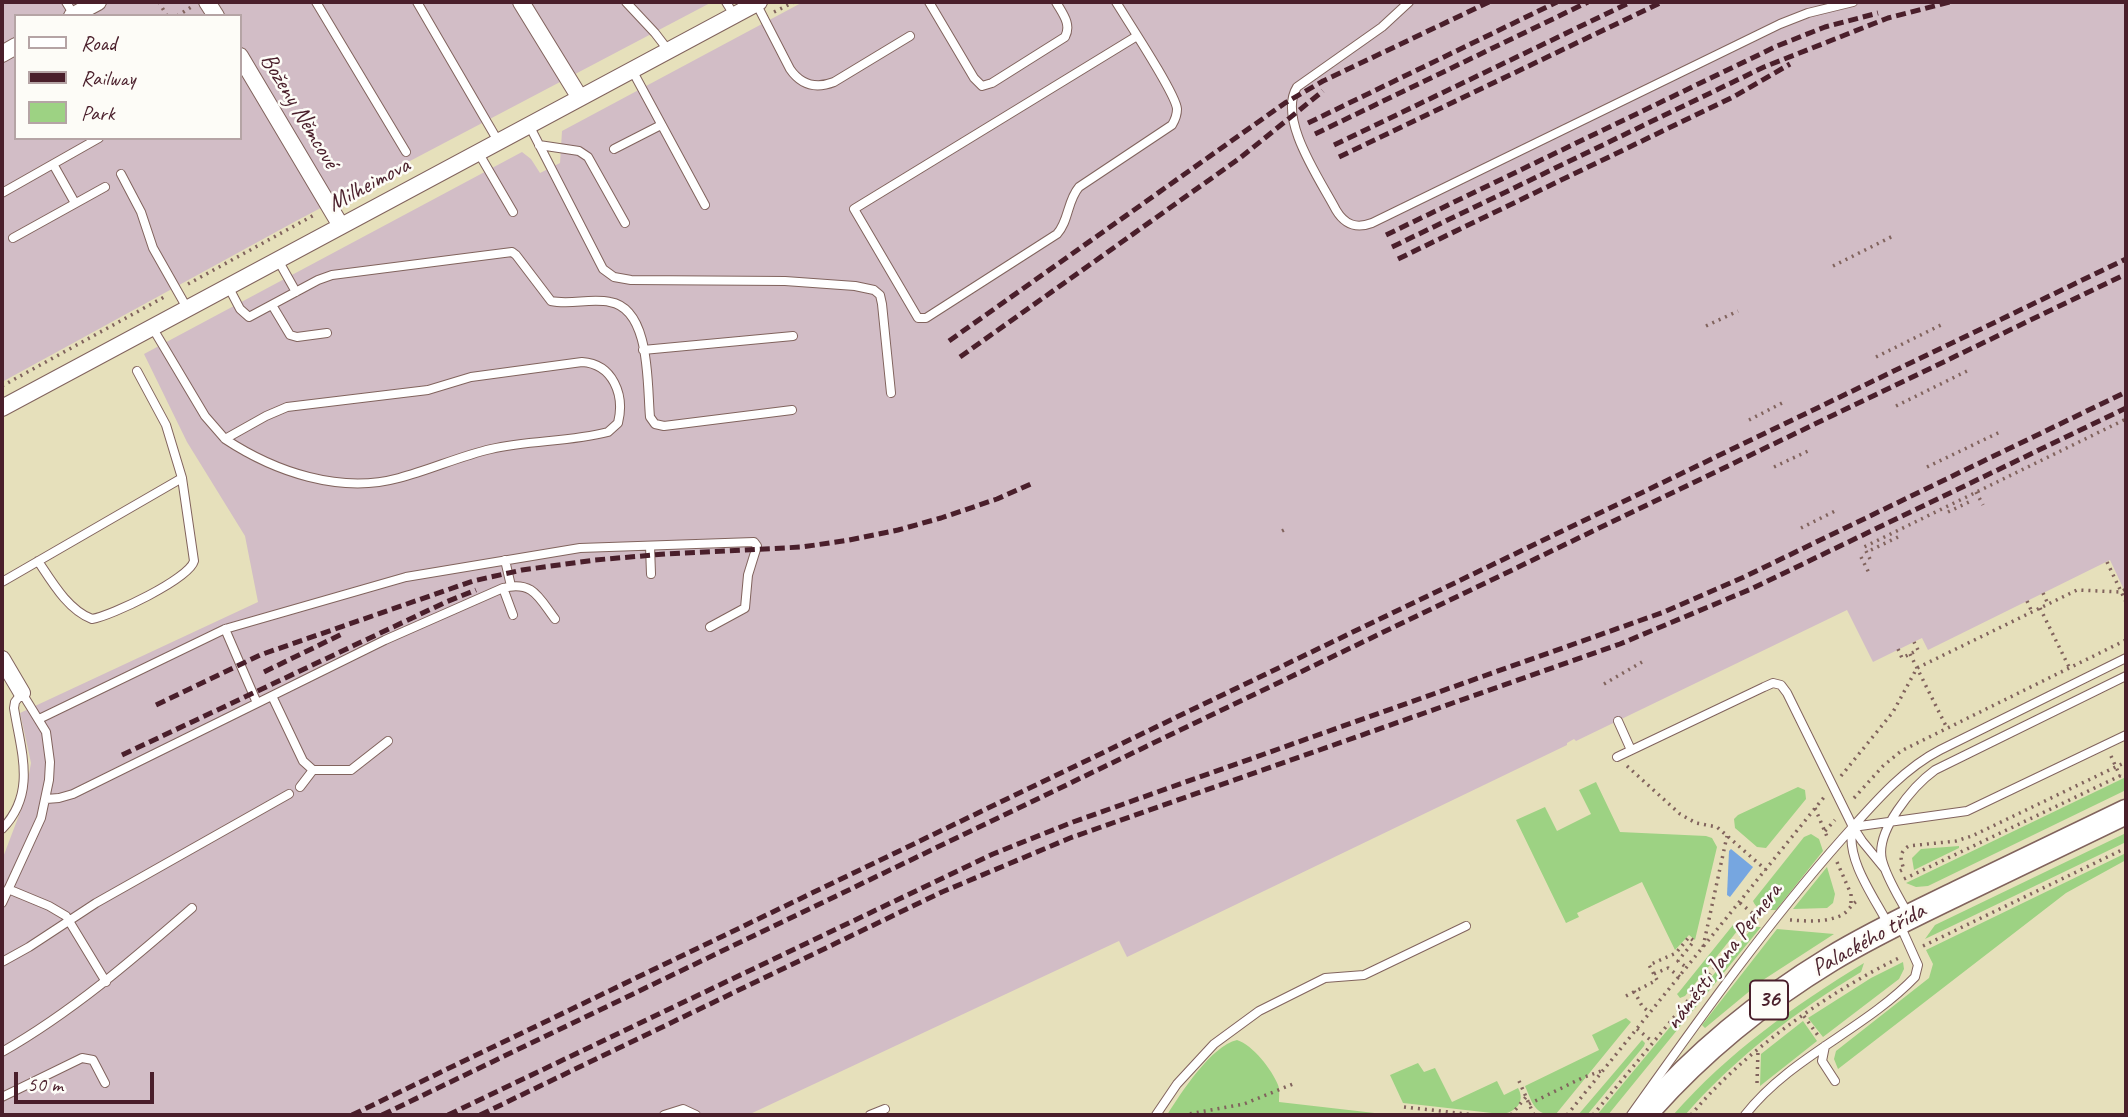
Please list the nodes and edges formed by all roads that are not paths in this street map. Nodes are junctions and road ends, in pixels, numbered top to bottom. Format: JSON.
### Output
{"nodes":[{"id":1,"x":98,"y":2,"type":"edge"},
{"id":2,"x":316,"y":2,"type":"edge"},
{"id":3,"x":416,"y":2,"type":"edge"},
{"id":4,"x":521,"y":2,"type":"edge"},
{"id":5,"x":626,"y":2,"type":"edge"},
{"id":6,"x":757,"y":2,"type":"edge"},
{"id":7,"x":929,"y":2,"type":"edge"},
{"id":8,"x":1056,"y":2,"type":"edge"},
{"id":9,"x":1116,"y":2,"type":"edge"},
{"id":10,"x":1409,"y":2,"type":"edge"},
{"id":11,"x":1853,"y":2,"type":"edge"},
{"id":12,"x":1828,"y":4,"type":"edge"},
{"id":13,"x":730,"y":8,"type":"edge"},
{"id":14,"x":75,"y":14,"type":"edge"},
{"id":15,"x":910,"y":36,"type":"dead end"},
{"id":16,"x":1137,"y":36,"type":"junction"},
{"id":17,"x":668,"y":50,"type":"junction"},
{"id":18,"x":242,"y":59,"type":"edge"},
{"id":19,"x":632,"y":70,"type":"junction"},
{"id":20,"x":580,"y":98,"type":"junction"},
{"id":21,"x":529,"y":125,"type":"junction"},
{"id":22,"x":661,"y":125,"type":"junction"},
{"id":23,"x":95,"y":140,"type":"edge"},
{"id":24,"x":498,"y":141,"type":"junction"},
{"id":25,"x":539,"y":145,"type":"junction"},
{"id":26,"x":614,"y":149,"type":"dead end"},
{"id":27,"x":406,"y":152,"type":"dead end"},
{"id":28,"x":478,"y":152,"type":"junction"},
{"id":29,"x":53,"y":164,"type":"junction"},
{"id":30,"x":121,"y":174,"type":"dead end"},
{"id":31,"x":105,"y":187,"type":"dead end"},
{"id":32,"x":2,"y":194,"type":"edge"},
{"id":33,"x":75,"y":204,"type":"junction"},
{"id":34,"x":705,"y":205,"type":"dead end"},
{"id":35,"x":513,"y":212,"type":"dead end"},
{"id":36,"x":625,"y":223,"type":"dead end"},
{"id":37,"x":341,"y":226,"type":"junction"},
{"id":38,"x":13,"y":238,"type":"dead end"},
{"id":39,"x":278,"y":260,"type":"junction"},
{"id":40,"x":228,"y":286,"type":"junction"},
{"id":41,"x":296,"y":292,"type":"junction"},
{"id":42,"x":272,"y":305,"type":"junction"},
{"id":43,"x":187,"y":308,"type":"junction"},
{"id":44,"x":152,"y":327,"type":"junction"},
{"id":45,"x":327,"y":333,"type":"dead end"},
{"id":46,"x":793,"y":336,"type":"dead end"},
{"id":47,"x":643,"y":349,"type":"junction"},
{"id":48,"x":137,"y":371,"type":"dead end"},
{"id":49,"x":891,"y":393,"type":"dead end"},
{"id":50,"x":2,"y":408,"type":"edge"},
{"id":51,"x":792,"y":410,"type":"dead end"},
{"id":52,"x":225,"y":439,"type":"junction"},
{"id":53,"x":182,"y":478,"type":"junction"},
{"id":54,"x":650,"y":546,"type":"junction"},
{"id":55,"x":505,"y":560,"type":"junction"},
{"id":56,"x":38,"y":561,"type":"junction"},
{"id":57,"x":651,"y":574,"type":"dead end"},
{"id":58,"x":2,"y":582,"type":"edge"},
{"id":59,"x":507,"y":587,"type":"junction"},
{"id":60,"x":513,"y":615,"type":"dead end"},
{"id":61,"x":555,"y":619,"type":"dead end"},
{"id":62,"x":710,"y":627,"type":"dead end"},
{"id":63,"x":225,"y":629,"type":"junction"},
{"id":64,"x":2126,"y":658,"type":"edge"},
{"id":65,"x":2,"y":659,"type":"edge"},
{"id":66,"x":2126,"y":676,"type":"edge"},
{"id":67,"x":22,"y":694,"type":"junction"},
{"id":68,"x":272,"y":696,"type":"junction"},
{"id":69,"x":257,"y":703,"type":"junction"},
{"id":70,"x":39,"y":719,"type":"junction"},
{"id":71,"x":1618,"y":722,"type":"dead end"},
{"id":72,"x":2126,"y":735,"type":"edge"},
{"id":73,"x":388,"y":741,"type":"dead end"},
{"id":74,"x":1632,"y":750,"type":"junction"},
{"id":75,"x":1617,"y":757,"type":"road end"},
{"id":76,"x":313,"y":770,"type":"junction"},
{"id":77,"x":300,"y":787,"type":"dead end"},
{"id":78,"x":289,"y":794,"type":"dead end"},
{"id":79,"x":46,"y":799,"type":"junction"},
{"id":80,"x":2126,"y":812,"type":"edge"},
{"id":81,"x":1891,"y":822,"type":"junction"},
{"id":82,"x":1853,"y":827,"type":"junction"},
{"id":83,"x":2,"y":829,"type":"edge"},
{"id":84,"x":1889,"y":876,"type":"junction"},
{"id":85,"x":8,"y":888,"type":"junction"},
{"id":86,"x":2,"y":903,"type":"edge"},
{"id":87,"x":192,"y":908,"type":"dead end"},
{"id":88,"x":70,"y":920,"type":"junction"},
{"id":89,"x":1899,"y":922,"type":"junction"},
{"id":90,"x":1466,"y":926,"type":"dead end"},
{"id":91,"x":2,"y":961,"type":"edge"},
{"id":92,"x":106,"y":982,"type":"junction"},
{"id":93,"x":1825,"y":1046,"type":"junction"},
{"id":94,"x":2,"y":1052,"type":"edge"},
{"id":95,"x":1835,"y":1081,"type":"dead end"},
{"id":96,"x":105,"y":1083,"type":"dead end"},
{"id":97,"x":2,"y":1097,"type":"edge"},
{"id":98,"x":885,"y":1109,"type":"dead end"},
{"id":99,"x":664,"y":1115,"type":"edge"},
{"id":100,"x":696,"y":1115,"type":"edge"},
{"id":101,"x":870,"y":1115,"type":"edge"},
{"id":102,"x":1156,"y":1115,"type":"edge"},
{"id":103,"x":1631,"y":1115,"type":"edge"},
{"id":104,"x":1644,"y":1115,"type":"edge"},
{"id":105,"x":1745,"y":1115,"type":"edge"}],
"edges":[{"from":1,"to":14,"type":"street"},
{"from":2,"to":27,"type":"lane"},
{"from":3,"to":24,"type":"lane"},
{"from":4,"to":20,"type":"street"},
{"from":5,"to":17,"type":"lane"},
{"from":6,"to":13,"type":"street","name":"Milheimova"},
{"from":6,"to":15,"type":"lane"},
{"from":7,"to":8,"type":"lane"},
{"from":9,"to":16,"type":"lane"},
{"from":10,"to":12,"type":"lane"},
{"from":11,"to":12,"type":"lane"},
{"from":13,"to":17,"type":"street","name":"Milheimova"},
{"from":16,"to":16,"type":"lane"},
{"from":17,"to":19,"type":"street","name":"Milheimova"},
{"from":18,"to":37,"type":"street","name":"Boženy Němcové"},
{"from":19,"to":20,"type":"street","name":"Milheimova"},
{"from":19,"to":22,"type":"lane"},
{"from":20,"to":21,"type":"street","name":"Milheimova"},
{"from":21,"to":24,"type":"street","name":"Milheimova"},
{"from":21,"to":25,"type":"lane"},
{"from":22,"to":26,"type":"lane"},
{"from":22,"to":34,"type":"lane"},
{"from":23,"to":29,"type":"lane"},
{"from":24,"to":28,"type":"street","name":"Milheimova"},
{"from":25,"to":36,"type":"lane"},
{"from":25,"to":49,"type":"lane"},
{"from":28,"to":35,"type":"lane"},
{"from":28,"to":37,"type":"street","name":"Milheimova"},
{"from":29,"to":32,"type":"lane"},
{"from":29,"to":33,"type":"lane"},
{"from":30,"to":43,"type":"lane"},
{"from":31,"to":33,"type":"lane"},
{"from":33,"to":38,"type":"lane"},
{"from":37,"to":39,"type":"street","name":"Milheimova"},
{"from":39,"to":40,"type":"street","name":"Milheimova"},
{"from":39,"to":41,"type":"lane"},
{"from":40,"to":42,"type":"lane"},
{"from":40,"to":43,"type":"street","name":"Milheimova"},
{"from":41,"to":42,"type":"lane"},
{"from":41,"to":47,"type":"lane"},
{"from":42,"to":45,"type":"lane"},
{"from":43,"to":44,"type":"street","name":"Milheimova"},
{"from":44,"to":50,"type":"street","name":"Milheimova"},
{"from":44,"to":52,"type":"lane"},
{"from":46,"to":47,"type":"lane"},
{"from":47,"to":51,"type":"lane"},
{"from":48,"to":53,"type":"lane"},
{"from":52,"to":52,"type":"lane"},
{"from":53,"to":56,"type":"lane"},
{"from":53,"to":56,"type":"lane"},
{"from":54,"to":55,"type":"lane"},
{"from":54,"to":57,"type":"lane"},
{"from":54,"to":62,"type":"lane"},
{"from":55,"to":59,"type":"lane"},
{"from":55,"to":63,"type":"lane"},
{"from":56,"to":58,"type":"lane"},
{"from":59,"to":60,"type":"lane"},
{"from":59,"to":61,"type":"lane"},
{"from":59,"to":68,"type":"lane"},
{"from":63,"to":69,"type":"lane"},
{"from":63,"to":70,"type":"lane"},
{"from":64,"to":82,"type":"lane","name":"náměstí Jana Pernera"},
{"from":65,"to":67,"type":"street"},
{"from":66,"to":81,"type":"lane"},
{"from":67,"to":70,"type":"lane"},
{"from":67,"to":83,"type":"lane"},
{"from":68,"to":69,"type":"lane"},
{"from":68,"to":76,"type":"lane"},
{"from":69,"to":79,"type":"lane"},
{"from":70,"to":79,"type":"lane"},
{"from":71,"to":74,"type":"lane"},
{"from":72,"to":81,"type":"lane"},
{"from":73,"to":76,"type":"lane"},
{"from":74,"to":75,"type":"lane"},
{"from":74,"to":82,"type":"lane"},
{"from":76,"to":77,"type":"lane"},
{"from":78,"to":88,"type":"lane"},
{"from":79,"to":85,"type":"lane"},
{"from":80,"to":89,"type":"main road","name":"Palackého třída","number":"36"},
{"from":81,"to":82,"type":"lane"},
{"from":81,"to":84,"type":"lane"},
{"from":82,"to":84,"type":"lane"},
{"from":82,"to":89,"type":"lane"},
{"from":82,"to":103,"type":"lane","name":"náměstí Jana Pernera"},
{"from":84,"to":89,"type":"lane"},
{"from":85,"to":86,"type":"lane"},
{"from":85,"to":88,"type":"lane"},
{"from":87,"to":92,"type":"lane"},
{"from":88,"to":91,"type":"lane"},
{"from":88,"to":92,"type":"lane"},
{"from":89,"to":93,"type":"lane"},
{"from":89,"to":104,"type":"main road","name":"Palackého třída","number":"36"},
{"from":90,"to":102,"type":"lane"},
{"from":92,"to":94,"type":"lane"},
{"from":93,"to":95,"type":"lane"},
{"from":93,"to":105,"type":"lane"},
{"from":96,"to":97,"type":"lane"},
{"from":98,"to":101,"type":"lane"},
{"from":99,"to":100,"type":"lane"}]}
